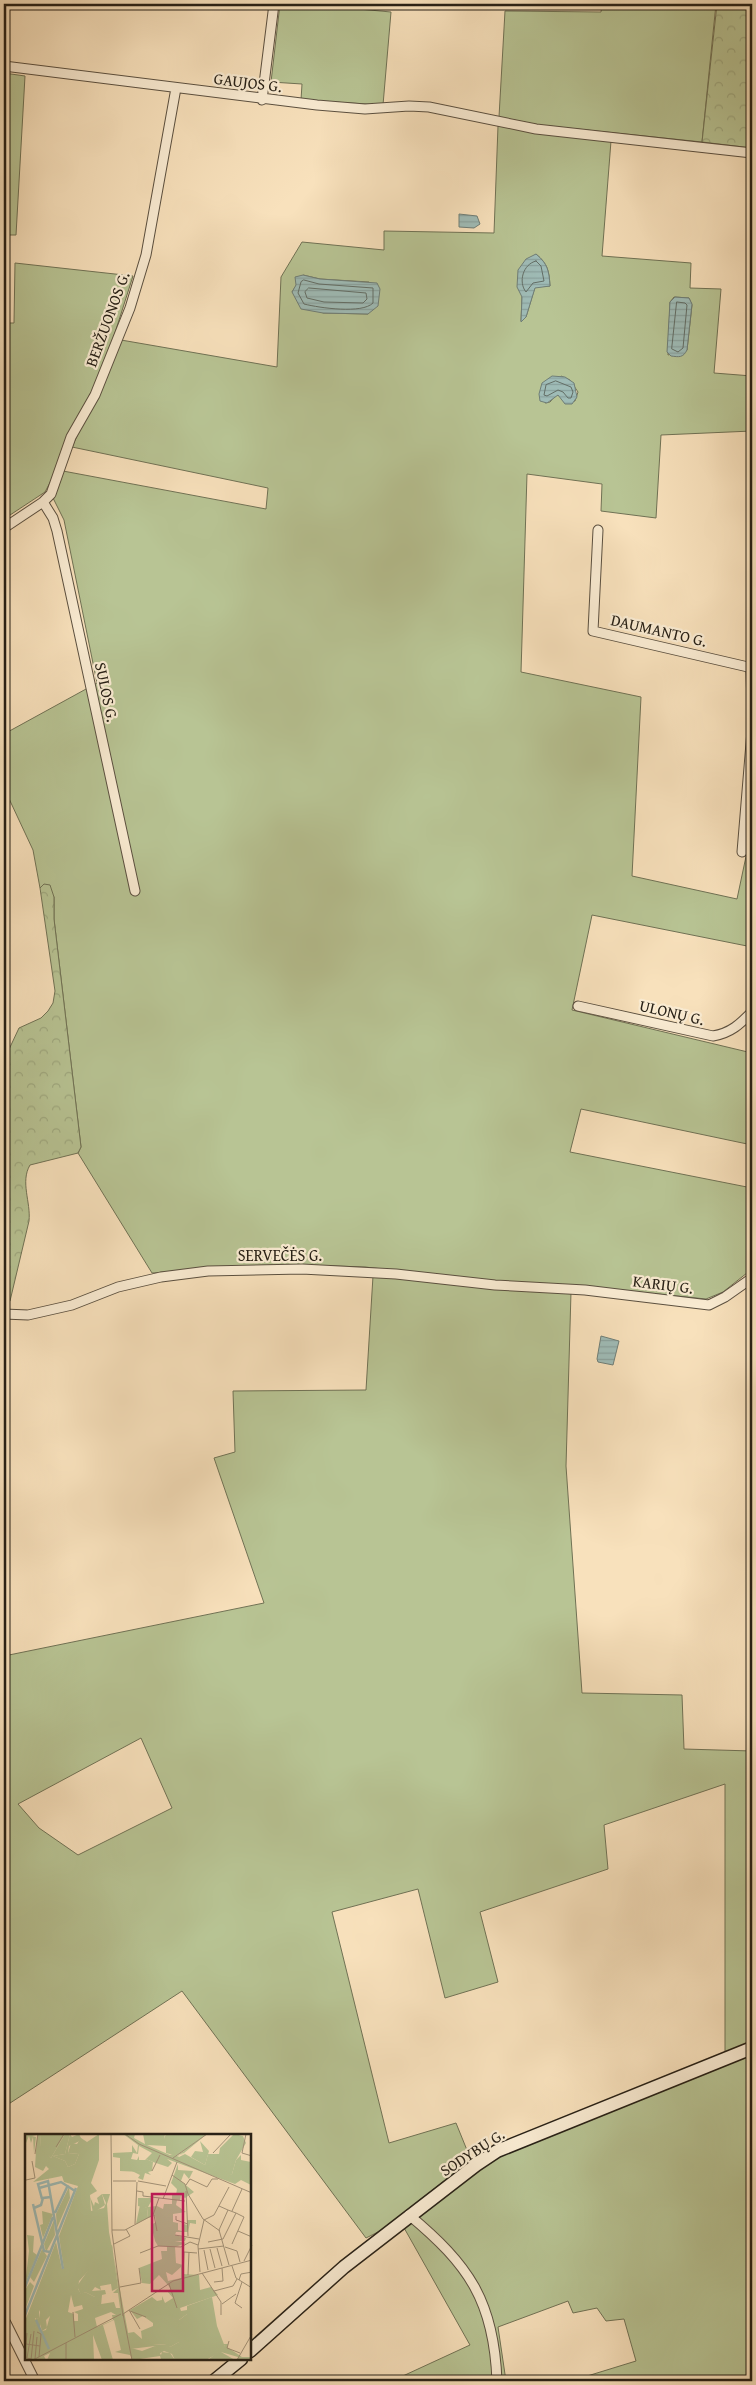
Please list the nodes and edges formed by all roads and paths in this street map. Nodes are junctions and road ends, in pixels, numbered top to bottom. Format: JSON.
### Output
{"nodes":[{"id":1,"x":274,"y":4,"type":"edge"},
{"id":2,"x":4,"y":66,"type":"edge"},
{"id":3,"x":176,"y":88,"type":"junction"},
{"id":4,"x":262,"y":100,"type":"junction"},
{"id":5,"x":752,"y":153,"type":"edge"},
{"id":6,"x":43,"y":502,"type":"junction"},
{"id":7,"x":4,"y":528,"type":"edge"},
{"id":8,"x":598,"y":530,"type":"dead end"},
{"id":9,"x":752,"y":707,"type":"edge"},
{"id":10,"x":752,"y":731,"type":"edge"},
{"id":11,"x":742,"y":852,"type":"dead end"},
{"id":12,"x":135,"y":890,"type":"dead end"},
{"id":13,"x":578,"y":1006,"type":"dead end"},
{"id":14,"x":752,"y":1012,"type":"edge"},
{"id":15,"x":752,"y":1278,"type":"edge"},
{"id":16,"x":562,"y":1290,"type":"joint"},
{"id":17,"x":4,"y":1314,"type":"edge"},
{"id":18,"x":752,"y":2048,"type":"edge"},
{"id":19,"x":409,"y":2215,"type":"junction"},
{"id":20,"x":6,"y":2323,"type":"dead end"},
{"id":21,"x":251,"y":2350,"type":"edge"},
{"id":22,"x":240,"y":2360,"type":"edge"},
{"id":23,"x":35,"y":2381,"type":"edge"},
{"id":24,"x":214,"y":2381,"type":"edge"},
{"id":25,"x":497,"y":2381,"type":"edge"}],
"edges":[{"from":1,"to":4,"type":"street"},
{"from":2,"to":3,"type":"street","name":"GAUJOS G."},
{"from":3,"to":4,"type":"street","name":"GAUJOS G."},
{"from":3,"to":6,"type":"street","name":"BERŽUONOS G."},
{"from":4,"to":5,"type":"street","name":"GAUJOS G."},
{"from":6,"to":7,"type":"street","name":"BERŽUONOS G."},
{"from":6,"to":12,"type":"street","name":"SULOS G."},
{"from":8,"to":9,"type":"street","name":"DAUMANTO G."},
{"from":10,"to":11,"type":"street"},
{"from":13,"to":14,"type":"street","name":"ULONŲ G."},
{"from":15,"to":16,"type":"street","name":"KARIŲ G."},
{"from":16,"to":17,"type":"street","name":"SERVEČĖS G."},
{"from":18,"to":19,"type":"main road","name":"SODYBŲ G."},
{"from":19,"to":21,"type":"main road","name":"SODYBŲ G."},
{"from":19,"to":25,"type":"street"},
{"from":20,"to":23,"type":"street"},
{"from":22,"to":24,"type":"main road"}]}
